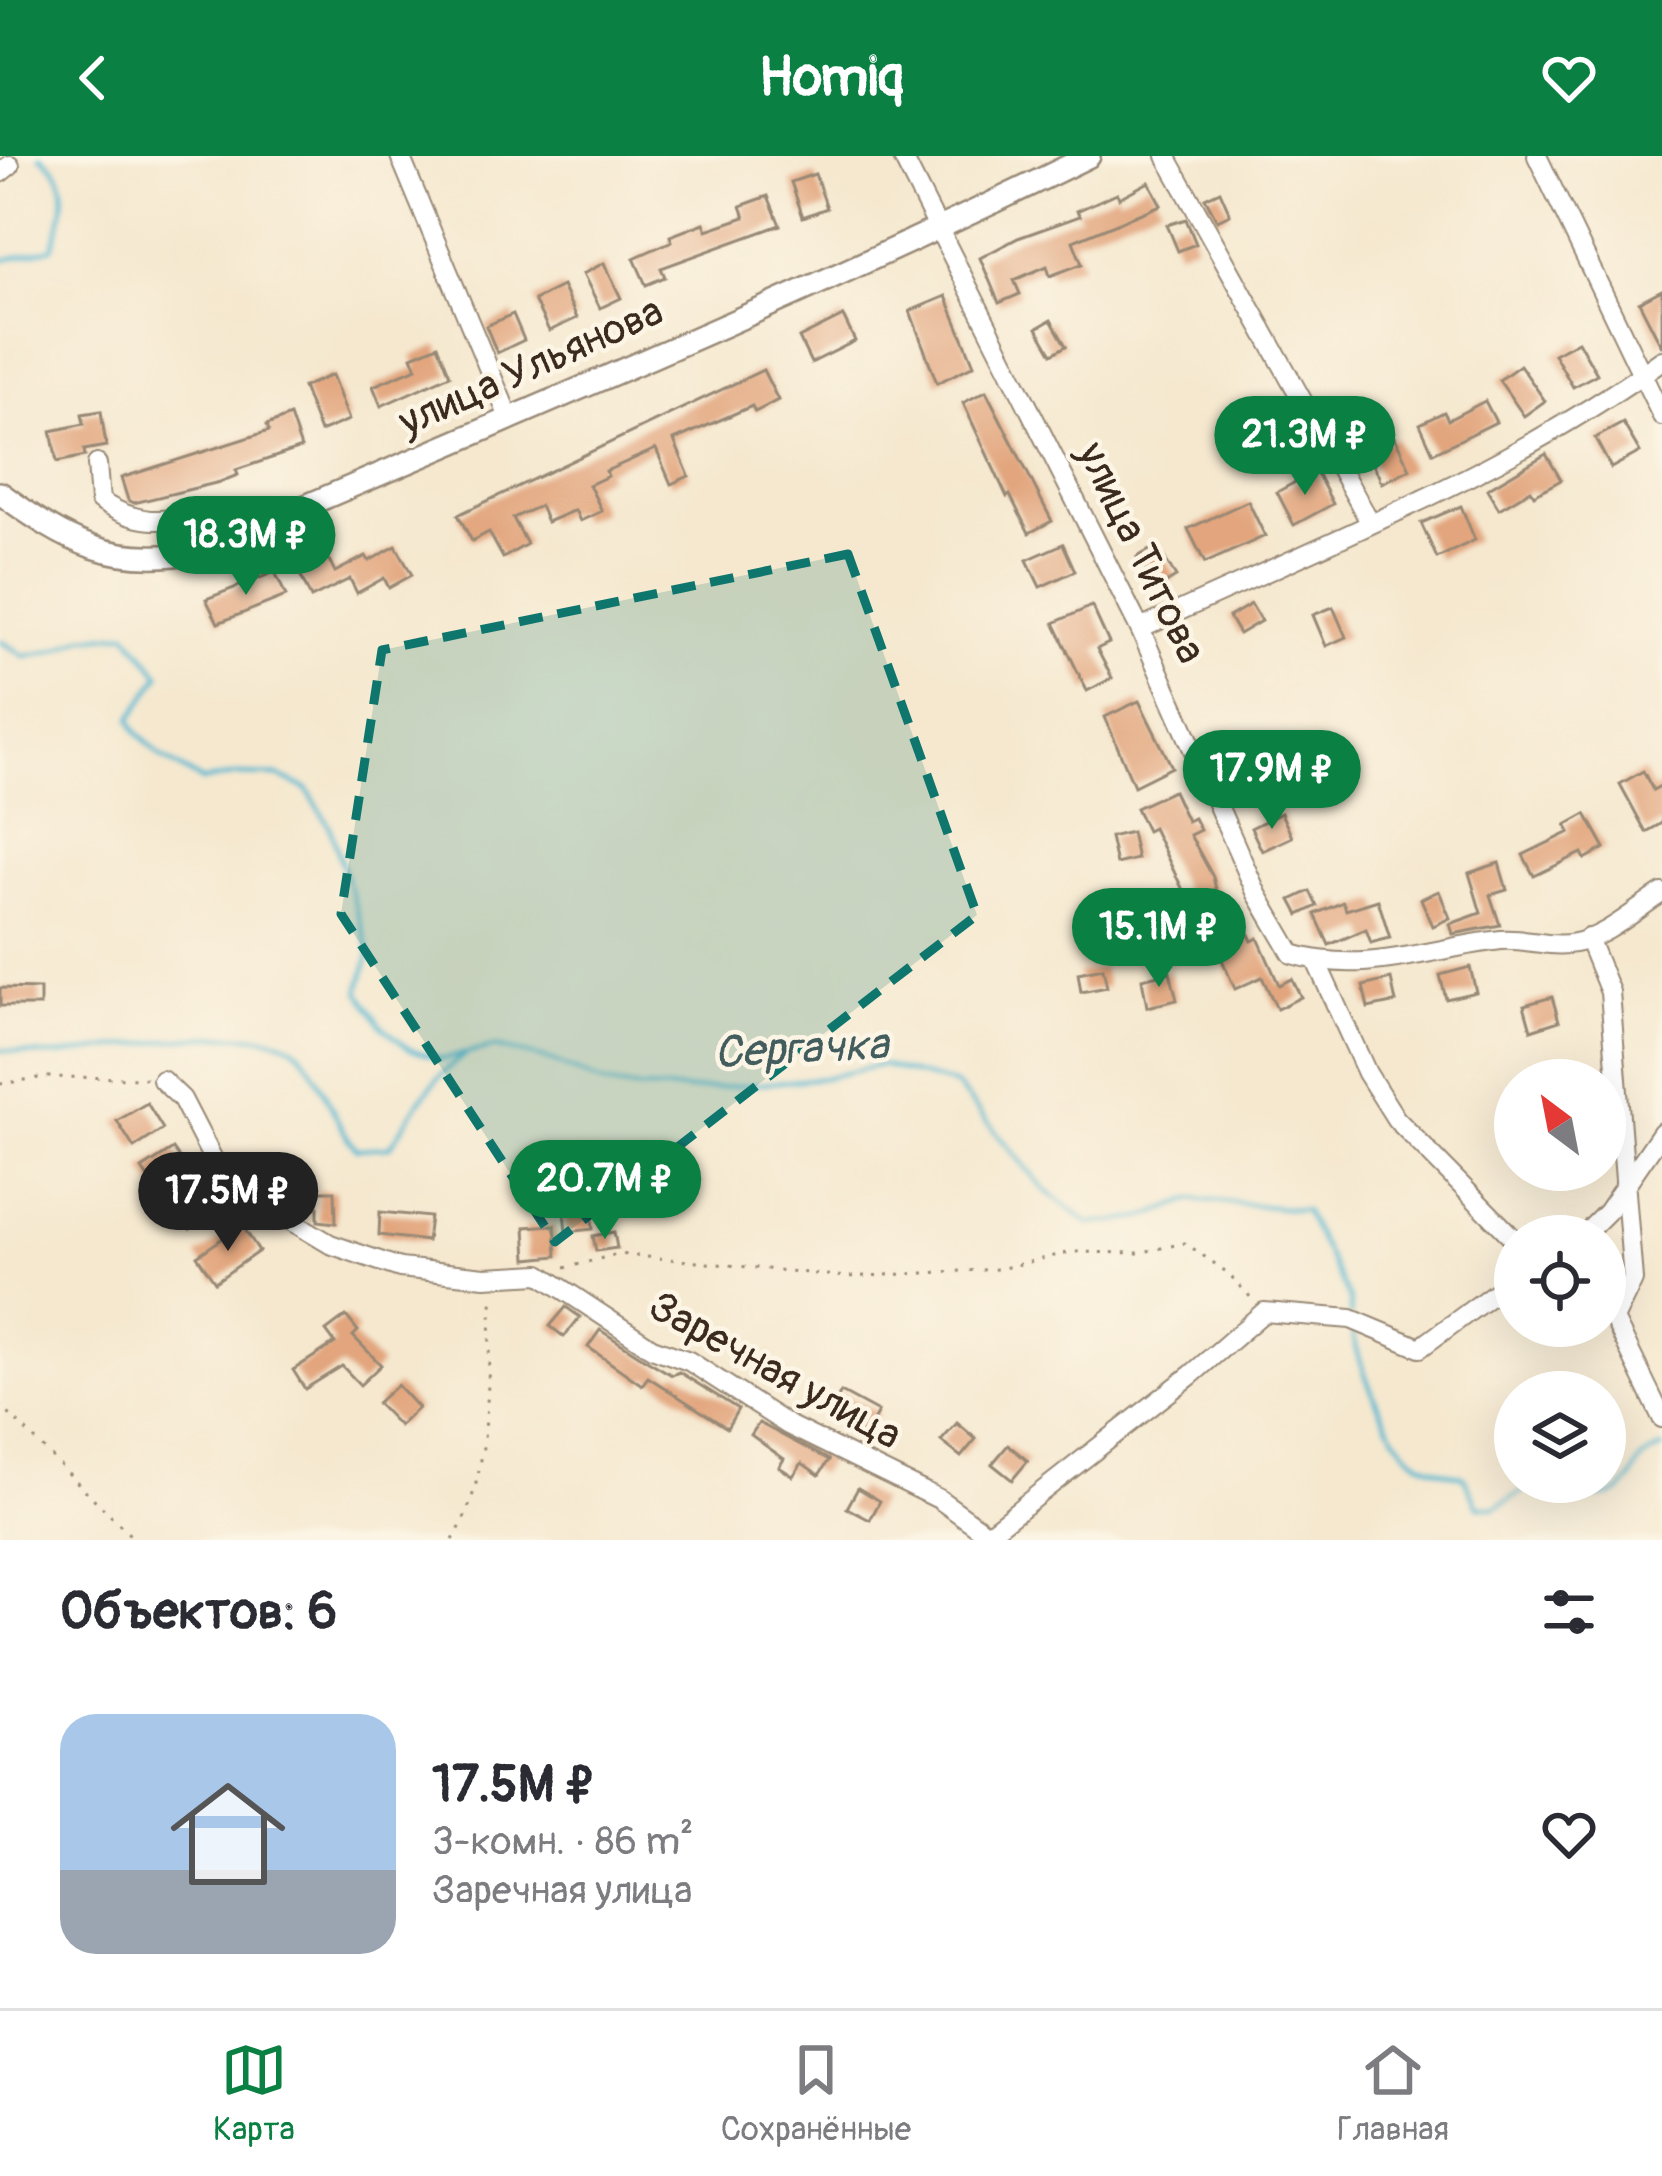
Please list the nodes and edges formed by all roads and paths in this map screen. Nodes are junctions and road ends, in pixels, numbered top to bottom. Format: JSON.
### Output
{"nodes":[{"id":1,"x":400,"y":156,"type":"edge"},
{"id":2,"x":902,"y":156,"type":"edge"},
{"id":3,"x":1088,"y":156,"type":"edge"},
{"id":4,"x":1166,"y":156,"type":"edge"},
{"id":5,"x":1537,"y":156,"type":"edge"},
{"id":6,"x":940,"y":229,"type":"junction"},
{"id":7,"x":1662,"y":360,"type":"edge"},
{"id":8,"x":1645,"y":373,"type":"junction"},
{"id":9,"x":1662,"y":416,"type":"edge"},
{"id":10,"x":510,"y":420,"type":"junction"},
{"id":11,"x":97,"y":464,"type":"dead end"},
{"id":12,"x":0,"y":493,"type":"edge"},
{"id":13,"x":1370,"y":522,"type":"junction"},
{"id":14,"x":217,"y":544,"type":"junction"},
{"id":15,"x":1140,"y":629,"type":"junction"},
{"id":16,"x":1662,"y":893,"type":"edge"},
{"id":17,"x":1588,"y":938,"type":"junction"},
{"id":18,"x":1316,"y":961,"type":"junction"},
{"id":19,"x":1615,"y":1059,"type":"edge"},
{"id":20,"x":162,"y":1080,"type":"joint"},
{"id":21,"x":0,"y":1084,"type":"edge"},
{"id":22,"x":1662,"y":1132,"type":"edge"},
{"id":23,"x":1626,"y":1179,"type":"edge"},
{"id":24,"x":1625,"y":1191,"type":"edge"},
{"id":25,"x":1494,"y":1219,"type":"edge"},
{"id":26,"x":540,"y":1274,"type":"junction"},
{"id":27,"x":495,"y":1276,"type":"junction"},
{"id":28,"x":1626,"y":1291,"type":"edge"},
{"id":29,"x":1494,"y":1293,"type":"edge"},
{"id":30,"x":1264,"y":1312,"type":"junction"},
{"id":31,"x":1626,"y":1347,"type":"edge"},
{"id":32,"x":0,"y":1405,"type":"edge"},
{"id":33,"x":1662,"y":1418,"type":"edge"},
{"id":34,"x":993,"y":1537,"type":"edge"},
{"id":35,"x":136,"y":1540,"type":"edge"},
{"id":36,"x":453,"y":1540,"type":"edge"}],
"edges":[{"from":1,"to":10,"type":"street"},
{"from":2,"to":6,"type":"street","name":"улица Титова"},
{"from":3,"to":6,"type":"main road","name":"улица Ульянова"},
{"from":4,"to":13,"type":"street"},
{"from":5,"to":8,"type":"street"},
{"from":6,"to":10,"type":"main road","name":"улица Ульянова"},
{"from":6,"to":15,"type":"street","name":"улица Титова"},
{"from":7,"to":8,"type":"street"},
{"from":8,"to":9,"type":"street"},
{"from":8,"to":13,"type":"street"},
{"from":10,"to":14,"type":"main road","name":"улица Ульянова"},
{"from":11,"to":14,"type":"street"},
{"from":12,"to":14,"type":"main road","name":"улица Ульянова"},
{"from":13,"to":15,"type":"street"},
{"from":15,"to":18,"type":"street","name":"улица Титова"},
{"from":16,"to":17,"type":"street"},
{"from":17,"to":18,"type":"street"},
{"from":17,"to":19,"type":"street"},
{"from":18,"to":25,"type":"street"},
{"from":20,"to":21,"type":"path"},
{"from":20,"to":27,"type":"street"},
{"from":22,"to":23,"type":"street"},
{"from":24,"to":28,"type":"street"},
{"from":26,"to":27,"type":"street"},
{"from":26,"to":30,"type":"path"},
{"from":26,"to":34,"type":"street","name":"Заречная улица"},
{"from":27,"to":36,"type":"path"},
{"from":29,"to":30,"type":"street"},
{"from":30,"to":34,"type":"street"},
{"from":31,"to":33,"type":"street"},
{"from":32,"to":35,"type":"path"}]}
